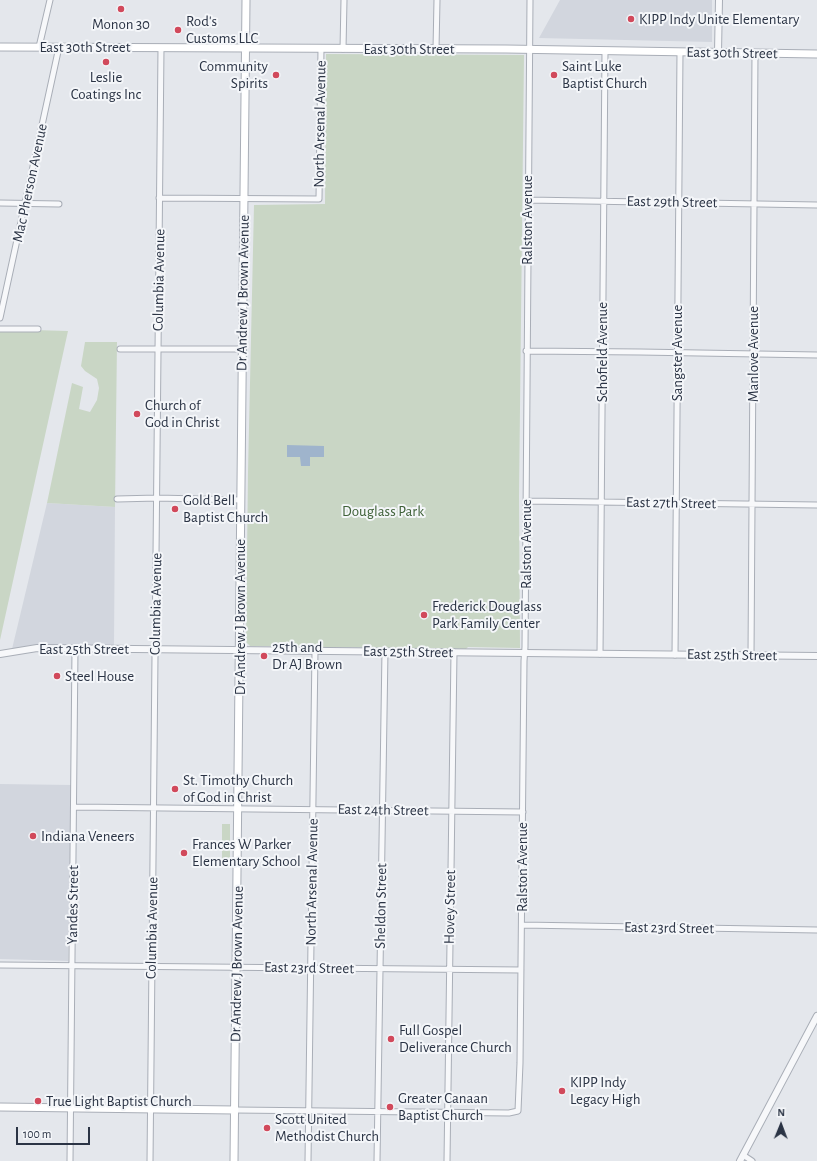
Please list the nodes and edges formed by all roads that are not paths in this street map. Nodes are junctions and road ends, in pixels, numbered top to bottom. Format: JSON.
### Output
{"nodes":[{"id":1,"x":50,"y":0,"type":"edge"},
{"id":2,"x":246,"y":0,"type":"edge"},
{"id":3,"x":344,"y":0,"type":"edge"},
{"id":4,"x":437,"y":0,"type":"edge"},
{"id":5,"x":530,"y":0,"type":"edge"},
{"id":6,"x":719,"y":0,"type":"edge"},
{"id":7,"x":0,"y":47,"type":"edge"},
{"id":8,"x":40,"y":47,"type":"junction"},
{"id":9,"x":59,"y":47,"type":"junction"},
{"id":10,"x":161,"y":48,"type":"junction"},
{"id":11,"x":246,"y":48,"type":"junction"},
{"id":12,"x":321,"y":48,"type":"junction"},
{"id":13,"x":343,"y":49,"type":"junction"},
{"id":14,"x":436,"y":49,"type":"junction"},
{"id":15,"x":529,"y":50,"type":"junction"},
{"id":16,"x":605,"y":51,"type":"junction"},
{"id":17,"x":680,"y":52,"type":"junction"},
{"id":18,"x":718,"y":52,"type":"junction"},
{"id":19,"x":755,"y":53,"type":"junction"},
{"id":20,"x":817,"y":54,"type":"edge"},
{"id":21,"x":159,"y":198,"type":"junction"},
{"id":22,"x":244,"y":198,"type":"junction"},
{"id":23,"x":528,"y":200,"type":"junction"},
{"id":24,"x":603,"y":201,"type":"junction"},
{"id":25,"x":679,"y":202,"type":"junction"},
{"id":26,"x":0,"y":203,"type":"edge"},
{"id":27,"x":25,"y":204,"type":"junction"},
{"id":28,"x":59,"y":204,"type":"dead end"},
{"id":29,"x":754,"y":204,"type":"junction"},
{"id":30,"x":817,"y":205,"type":"edge"},
{"id":31,"x":0,"y":318,"type":"edge"},
{"id":32,"x":0,"y":329,"type":"edge"},
{"id":33,"x":38,"y":329,"type":"dead end"},
{"id":34,"x":158,"y":348,"type":"junction"},
{"id":35,"x":120,"y":349,"type":"dead end"},
{"id":36,"x":242,"y":349,"type":"junction"},
{"id":37,"x":526,"y":351,"type":"junction"},
{"id":38,"x":602,"y":351,"type":"junction"},
{"id":39,"x":678,"y":352,"type":"junction"},
{"id":40,"x":753,"y":354,"type":"junction"},
{"id":41,"x":817,"y":355,"type":"edge"},
{"id":42,"x":157,"y":498,"type":"junction"},
{"id":43,"x":117,"y":499,"type":"dead end"},
{"id":44,"x":241,"y":500,"type":"junction"},
{"id":45,"x":526,"y":501,"type":"junction"},
{"id":46,"x":601,"y":502,"type":"junction"},
{"id":47,"x":677,"y":503,"type":"junction"},
{"id":48,"x":752,"y":504,"type":"junction"},
{"id":49,"x":817,"y":505,"type":"edge"},
{"id":50,"x":75,"y":649,"type":"junction"},
{"id":51,"x":156,"y":649,"type":"junction"},
{"id":52,"x":240,"y":650,"type":"junction"},
{"id":53,"x":315,"y":651,"type":"junction"},
{"id":54,"x":385,"y":651,"type":"junction"},
{"id":55,"x":454,"y":652,"type":"junction"},
{"id":56,"x":524,"y":653,"type":"junction"},
{"id":57,"x":0,"y":654,"type":"edge"},
{"id":58,"x":600,"y":654,"type":"junction"},
{"id":59,"x":675,"y":655,"type":"junction"},
{"id":60,"x":750,"y":655,"type":"junction"},
{"id":61,"x":817,"y":656,"type":"edge"},
{"id":62,"x":75,"y":807,"type":"junction"},
{"id":63,"x":154,"y":808,"type":"junction"},
{"id":64,"x":238,"y":809,"type":"junction"},
{"id":65,"x":313,"y":810,"type":"junction"},
{"id":66,"x":382,"y":810,"type":"junction"},
{"id":67,"x":451,"y":811,"type":"junction"},
{"id":68,"x":523,"y":812,"type":"junction"},
{"id":69,"x":522,"y":925,"type":"junction"},
{"id":70,"x":817,"y":930,"type":"edge"},
{"id":71,"x":0,"y":965,"type":"edge"},
{"id":72,"x":72,"y":965,"type":"junction"},
{"id":73,"x":152,"y":966,"type":"junction"},
{"id":74,"x":236,"y":967,"type":"junction"},
{"id":75,"x":311,"y":968,"type":"junction"},
{"id":76,"x":381,"y":968,"type":"junction"},
{"id":77,"x":450,"y":970,"type":"junction"},
{"id":78,"x":521,"y":970,"type":"junction"},
{"id":79,"x":817,"y":1016,"type":"edge"},
{"id":80,"x":0,"y":1107,"type":"edge"},
{"id":81,"x":70,"y":1108,"type":"junction"},
{"id":82,"x":150,"y":1109,"type":"junction"},
{"id":83,"x":235,"y":1110,"type":"junction"},
{"id":84,"x":309,"y":1111,"type":"junction"},
{"id":85,"x":378,"y":1112,"type":"junction"},
{"id":86,"x":447,"y":1112,"type":"junction"},
{"id":87,"x":741,"y":1158,"type":"edge"},
{"id":88,"x":70,"y":1161,"type":"edge"},
{"id":89,"x":150,"y":1161,"type":"edge"},
{"id":90,"x":234,"y":1161,"type":"edge"},
{"id":91,"x":308,"y":1161,"type":"edge"},
{"id":92,"x":377,"y":1161,"type":"edge"},
{"id":93,"x":447,"y":1161,"type":"edge"},
{"id":94,"x":752,"y":1161,"type":"edge"}],
"edges":[{"from":1,"to":8,"type":"street"},
{"from":2,"to":11,"type":"main road","name":"Dr Andrew J Brown Avenue"},
{"from":3,"to":13,"type":"street","name":"North Arsenal Avenue"},
{"from":4,"to":14,"type":"street"},
{"from":5,"to":15,"type":"street","name":"Ralston Avenue"},
{"from":6,"to":18,"type":"street"},
{"from":7,"to":8,"type":"main road","name":"East 30th Street"},
{"from":8,"to":9,"type":"main road","name":"East 30th Street"},
{"from":9,"to":10,"type":"main road","name":"East 30th Street"},
{"from":9,"to":27,"type":"street","name":"Mac Pherson Avenue"},
{"from":10,"to":11,"type":"main road","name":"East 30th Street"},
{"from":10,"to":21,"type":"street","name":"Columbia Avenue"},
{"from":11,"to":12,"type":"main road","name":"East 30th Street"},
{"from":11,"to":22,"type":"main road","name":"Dr Andrew J Brown Avenue"},
{"from":12,"to":13,"type":"main road","name":"East 30th Street"},
{"from":12,"to":22,"type":"street","name":"North Arsenal Avenue"},
{"from":13,"to":14,"type":"main road","name":"East 30th Street"},
{"from":14,"to":15,"type":"main road","name":"East 30th Street"},
{"from":15,"to":16,"type":"main road","name":"East 30th Street"},
{"from":15,"to":23,"type":"street","name":"Ralston Avenue"},
{"from":16,"to":17,"type":"main road","name":"East 30th Street"},
{"from":16,"to":24,"type":"street","name":"Schofield Avenue"},
{"from":17,"to":18,"type":"main road","name":"East 30th Street"},
{"from":17,"to":25,"type":"street","name":"Sangster Avenue"},
{"from":18,"to":19,"type":"main road","name":"East 30th Street"},
{"from":19,"to":20,"type":"main road","name":"East 30th Street"},
{"from":19,"to":29,"type":"street","name":"Manlove Avenue"},
{"from":21,"to":22,"type":"street"},
{"from":21,"to":34,"type":"street","name":"Columbia Avenue"},
{"from":22,"to":36,"type":"main road","name":"Dr Andrew J Brown Avenue"},
{"from":23,"to":24,"type":"street","name":"East 29th Street"},
{"from":23,"to":37,"type":"street","name":"Ralston Avenue"},
{"from":24,"to":25,"type":"street","name":"East 29th Street"},
{"from":24,"to":38,"type":"street","name":"Schofield Avenue"},
{"from":25,"to":29,"type":"street","name":"East 29th Street"},
{"from":25,"to":39,"type":"street","name":"Sangster Avenue"},
{"from":26,"to":27,"type":"street"},
{"from":27,"to":28,"type":"street"},
{"from":27,"to":31,"type":"street","name":"Mac Pherson Avenue"},
{"from":29,"to":30,"type":"street","name":"East 29th Street"},
{"from":29,"to":40,"type":"street","name":"Manlove Avenue"},
{"from":32,"to":33,"type":"street"},
{"from":34,"to":35,"type":"street"},
{"from":34,"to":36,"type":"street"},
{"from":34,"to":42,"type":"street","name":"Columbia Avenue"},
{"from":36,"to":44,"type":"main road","name":"Dr Andrew J Brown Avenue"},
{"from":37,"to":38,"type":"street"},
{"from":37,"to":45,"type":"street","name":"Ralston Avenue"},
{"from":38,"to":39,"type":"street"},
{"from":38,"to":46,"type":"street","name":"Schofield Avenue"},
{"from":39,"to":40,"type":"street"},
{"from":39,"to":47,"type":"street","name":"Sangster Avenue"},
{"from":40,"to":41,"type":"street"},
{"from":40,"to":48,"type":"street","name":"Manlove Avenue"},
{"from":42,"to":43,"type":"street"},
{"from":42,"to":44,"type":"street"},
{"from":42,"to":51,"type":"street","name":"Columbia Avenue"},
{"from":44,"to":52,"type":"main road","name":"Dr Andrew J Brown Avenue"},
{"from":45,"to":46,"type":"street","name":"East 27th Street"},
{"from":45,"to":56,"type":"street","name":"Ralston Avenue"},
{"from":46,"to":47,"type":"street","name":"East 27th Street"},
{"from":46,"to":58,"type":"street","name":"Schofield Avenue"},
{"from":47,"to":48,"type":"street","name":"East 27th Street"},
{"from":47,"to":59,"type":"street","name":"Sangster Avenue"},
{"from":48,"to":49,"type":"street","name":"East 27th Street"},
{"from":48,"to":60,"type":"street","name":"Manlove Avenue"},
{"from":50,"to":51,"type":"street","name":"East 25th Street"},
{"from":50,"to":57,"type":"street","name":"East 25th Street"},
{"from":50,"to":62,"type":"street","name":"Yandes Street"},
{"from":51,"to":52,"type":"street","name":"East 25th Street"},
{"from":51,"to":63,"type":"street","name":"Columbia Avenue"},
{"from":52,"to":53,"type":"street","name":"East 25th Street"},
{"from":52,"to":64,"type":"main road","name":"Dr Andrew J Brown Avenue"},
{"from":53,"to":54,"type":"street","name":"East 25th Street"},
{"from":53,"to":65,"type":"street","name":"North Arsenal Avenue"},
{"from":54,"to":55,"type":"street","name":"East 25th Street"},
{"from":54,"to":66,"type":"street","name":"Sheldon Street"},
{"from":55,"to":56,"type":"street","name":"East 25th Street"},
{"from":55,"to":67,"type":"street","name":"Hovey Street"},
{"from":56,"to":58,"type":"street","name":"East 25th Street"},
{"from":56,"to":68,"type":"street","name":"Ralston Avenue"},
{"from":58,"to":59,"type":"street","name":"East 25th Street"},
{"from":59,"to":60,"type":"street","name":"East 25th Street"},
{"from":60,"to":61,"type":"street","name":"East 25th Street"},
{"from":62,"to":63,"type":"street","name":"East 24th Street"},
{"from":62,"to":72,"type":"street","name":"Yandes Street"},
{"from":63,"to":64,"type":"street","name":"East 24th Street"},
{"from":63,"to":73,"type":"street","name":"Columbia Avenue"},
{"from":64,"to":65,"type":"street","name":"East 24th Street"},
{"from":64,"to":74,"type":"main road","name":"Dr Andrew J Brown Avenue"},
{"from":65,"to":66,"type":"street","name":"East 24th Street"},
{"from":65,"to":75,"type":"street","name":"North Arsenal Avenue"},
{"from":66,"to":67,"type":"street","name":"East 24th Street"},
{"from":66,"to":76,"type":"street","name":"Sheldon Street"},
{"from":67,"to":68,"type":"street","name":"East 24th Street"},
{"from":67,"to":77,"type":"street","name":"Hovey Street"},
{"from":68,"to":69,"type":"street","name":"Ralston Avenue"},
{"from":69,"to":70,"type":"street","name":"East 23rd Street"},
{"from":69,"to":78,"type":"street","name":"Ralston Avenue"},
{"from":71,"to":72,"type":"street","name":"East 23rd Street"},
{"from":72,"to":73,"type":"street","name":"East 23rd Street"},
{"from":72,"to":81,"type":"street","name":"Yandes Street"},
{"from":73,"to":74,"type":"street","name":"East 23rd Street"},
{"from":73,"to":82,"type":"street","name":"Columbia Avenue"},
{"from":74,"to":75,"type":"street","name":"East 23rd Street"},
{"from":74,"to":83,"type":"main road","name":"Dr Andrew J Brown Avenue"},
{"from":75,"to":76,"type":"street","name":"East 23rd Street"},
{"from":75,"to":84,"type":"street","name":"North Arsenal Avenue"},
{"from":76,"to":77,"type":"street","name":"East 23rd Street"},
{"from":76,"to":85,"type":"street","name":"Sheldon Street"},
{"from":77,"to":78,"type":"street","name":"East 23rd Street"},
{"from":77,"to":86,"type":"street","name":"Hovey Street"},
{"from":78,"to":86,"type":"street","name":"Ralston Avenue"},
{"from":79,"to":87,"type":"street"},
{"from":80,"to":81,"type":"main road"},
{"from":81,"to":82,"type":"main road"},
{"from":81,"to":88,"type":"street","name":"Yandes Street"},
{"from":82,"to":83,"type":"main road"},
{"from":82,"to":89,"type":"street","name":"Columbia Avenue"},
{"from":83,"to":84,"type":"street"},
{"from":83,"to":90,"type":"main road","name":"Dr Andrew J Brown Avenue"},
{"from":84,"to":85,"type":"street"},
{"from":84,"to":91,"type":"street","name":"North Arsenal Avenue"},
{"from":85,"to":86,"type":"street"},
{"from":85,"to":92,"type":"street","name":"Sheldon Street"},
{"from":86,"to":93,"type":"street","name":"Hovey Street"},
{"from":87,"to":94,"type":"street"}]}
